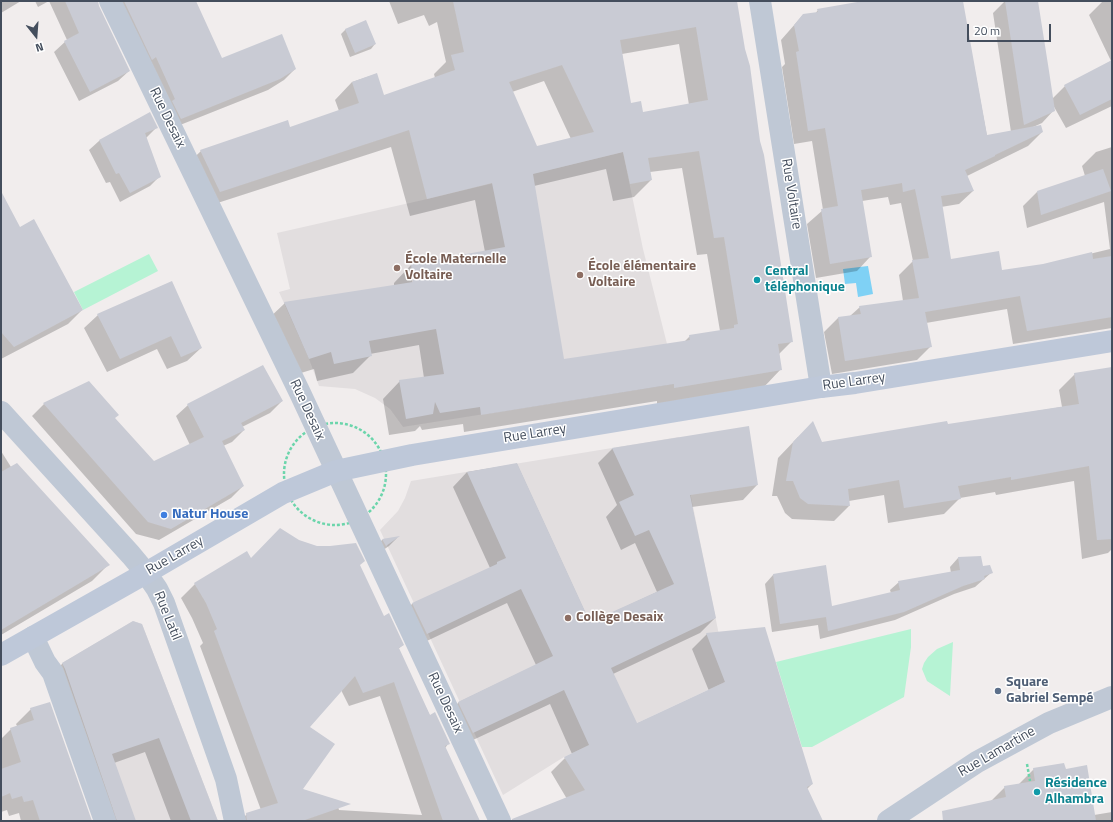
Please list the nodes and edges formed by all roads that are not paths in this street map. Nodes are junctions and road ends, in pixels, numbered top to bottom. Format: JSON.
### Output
{"nodes":[{"id":1,"x":110,"y":1,"type":"edge"},
{"id":2,"x":760,"y":1,"type":"edge"},
{"id":3,"x":1112,"y":341,"type":"edge"},
{"id":4,"x":821,"y":387,"type":"junction"},
{"id":5,"x":1,"y":412,"type":"edge"},
{"id":6,"x":336,"y":471,"type":"junction"},
{"id":7,"x":146,"y":573,"type":"junction"},
{"id":8,"x":33,"y":637,"type":"junction"},
{"id":9,"x":1,"y":655,"type":"edge"},
{"id":10,"x":1112,"y":697,"type":"edge"},
{"id":11,"x":105,"y":821,"type":"edge"},
{"id":12,"x":235,"y":821,"type":"edge"},
{"id":13,"x":500,"y":821,"type":"edge"},
{"id":14,"x":888,"y":821,"type":"edge"}],
"edges":[{"from":1,"to":6,"type":"street","name":"Rue Desaix"},
{"from":2,"to":4,"type":"street","name":"Rue Voltaire"},
{"from":3,"to":4,"type":"street","name":"Rue Larrey"},
{"from":4,"to":6,"type":"street","name":"Rue Larrey"},
{"from":5,"to":7,"type":"street","name":"Rue Latil"},
{"from":6,"to":7,"type":"street","name":"Rue Larrey"},
{"from":6,"to":13,"type":"street","name":"Rue Desaix"},
{"from":7,"to":8,"type":"street","name":"Rue Larrey"},
{"from":7,"to":12,"type":"street","name":"Rue Latil"},
{"from":8,"to":9,"type":"street","name":"Rue Larrey"},
{"from":8,"to":11,"type":"street"},
{"from":10,"to":14,"type":"street","name":"Rue Lamartine"}]}
